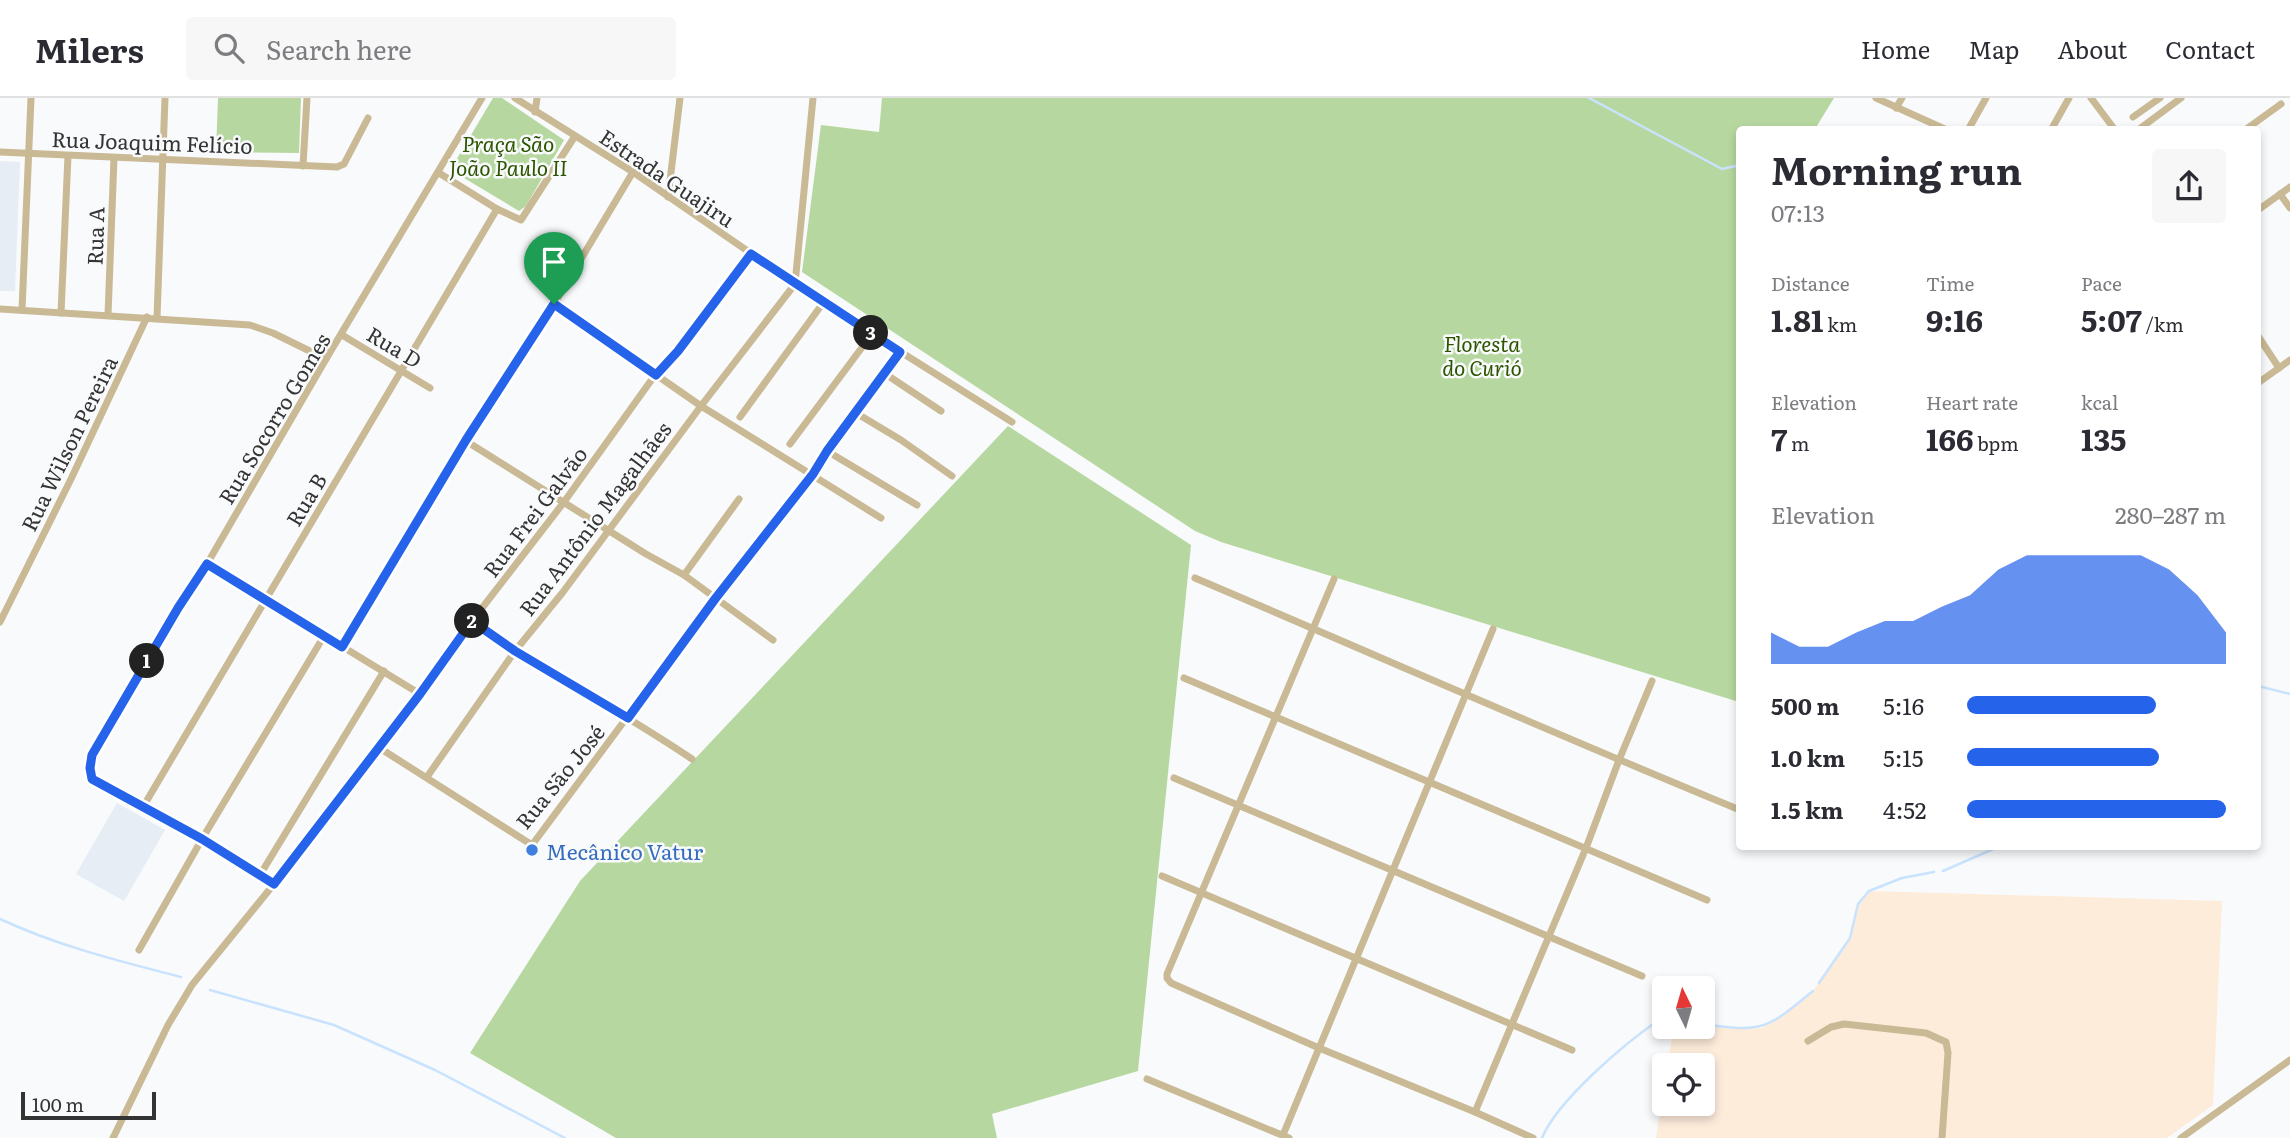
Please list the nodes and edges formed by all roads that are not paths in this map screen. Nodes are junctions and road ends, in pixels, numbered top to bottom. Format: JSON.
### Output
{"nodes":[{"id":1,"x":31,"y":98,"type":"edge"},
{"id":2,"x":165,"y":98,"type":"edge"},
{"id":3,"x":307,"y":98,"type":"edge"},
{"id":4,"x":482,"y":98,"type":"edge"},
{"id":5,"x":515,"y":98,"type":"edge"},
{"id":6,"x":537,"y":98,"type":"edge"},
{"id":7,"x":680,"y":98,"type":"edge"},
{"id":8,"x":813,"y":98,"type":"edge"},
{"id":9,"x":1876,"y":98,"type":"edge"},
{"id":10,"x":1902,"y":98,"type":"edge"},
{"id":11,"x":1986,"y":98,"type":"edge"},
{"id":12,"x":2069,"y":98,"type":"edge"},
{"id":13,"x":2091,"y":98,"type":"edge"},
{"id":14,"x":2160,"y":98,"type":"edge"},
{"id":15,"x":2181,"y":98,"type":"edge"},
{"id":16,"x":2281,"y":104,"type":"dead end"},
{"id":17,"x":1896,"y":108,"type":"junction"},
{"id":18,"x":535,"y":112,"type":"junction"},
{"id":19,"x":2133,"y":117,"type":"dead end"},
{"id":20,"x":368,"y":118,"type":"dead end"},
{"id":21,"x":1938,"y":126,"type":"edge"},
{"id":22,"x":1970,"y":126,"type":"edge"},
{"id":23,"x":2053,"y":126,"type":"edge"},
{"id":24,"x":2112,"y":126,"type":"edge"},
{"id":25,"x":2143,"y":126,"type":"edge"},
{"id":26,"x":2251,"y":126,"type":"edge"},
{"id":27,"x":575,"y":136,"type":"junction"},
{"id":28,"x":0,"y":152,"type":"edge"},
{"id":29,"x":28,"y":154,"type":"junction"},
{"id":30,"x":68,"y":156,"type":"junction"},
{"id":31,"x":114,"y":158,"type":"junction"},
{"id":32,"x":162,"y":159,"type":"junction"},
{"id":33,"x":303,"y":166,"type":"junction"},
{"id":34,"x":633,"y":172,"type":"junction"},
{"id":35,"x":439,"y":173,"type":"junction"},
{"id":36,"x":2290,"y":187,"type":"edge"},
{"id":37,"x":2280,"y":194,"type":"junction"},
{"id":38,"x":668,"y":197,"type":"junction"},
{"id":39,"x":2261,"y":208,"type":"edge"},
{"id":40,"x":2290,"y":208,"type":"edge"},
{"id":41,"x":497,"y":209,"type":"junction"},
{"id":42,"x":751,"y":254,"type":"junction"},
{"id":43,"x":795,"y":284,"type":"junction"},
{"id":44,"x":823,"y":303,"type":"junction"},
{"id":45,"x":554,"y":304,"type":"junction"},
{"id":46,"x":0,"y":309,"type":"edge"},
{"id":47,"x":22,"y":310,"type":"junction"},
{"id":48,"x":61,"y":313,"type":"junction"},
{"id":49,"x":108,"y":315,"type":"junction"},
{"id":50,"x":147,"y":317,"type":"junction"},
{"id":51,"x":157,"y":318,"type":"junction"},
{"id":52,"x":342,"y":334,"type":"junction"},
{"id":53,"x":872,"y":334,"type":"junction"},
{"id":54,"x":2261,"y":341,"type":"edge"},
{"id":55,"x":900,"y":352,"type":"junction"},
{"id":56,"x":326,"y":359,"type":"junction"},
{"id":57,"x":2290,"y":360,"type":"edge"},
{"id":58,"x":2279,"y":368,"type":"junction"},
{"id":59,"x":402,"y":371,"type":"junction"},
{"id":60,"x":884,"y":373,"type":"junction"},
{"id":61,"x":656,"y":375,"type":"junction"},
{"id":62,"x":2261,"y":381,"type":"edge"},
{"id":63,"x":430,"y":388,"type":"dead end"},
{"id":64,"x":701,"y":406,"type":"junction"},
{"id":65,"x":941,"y":411,"type":"dead end"},
{"id":66,"x":856,"y":413,"type":"junction"},
{"id":67,"x":740,"y":416,"type":"dead end"},
{"id":68,"x":1012,"y":422,"type":"dead end"},
{"id":69,"x":466,"y":440,"type":"junction"},
{"id":70,"x":790,"y":444,"type":"dead end"},
{"id":71,"x":827,"y":451,"type":"junction"},
{"id":72,"x":813,"y":474,"type":"junction"},
{"id":73,"x":952,"y":476,"type":"dead end"},
{"id":74,"x":739,"y":499,"type":"dead end"},
{"id":75,"x":564,"y":502,"type":"junction"},
{"id":76,"x":917,"y":505,"type":"dead end"},
{"id":77,"x":881,"y":518,"type":"dead end"},
{"id":78,"x":609,"y":529,"type":"junction"},
{"id":79,"x":207,"y":564,"type":"junction"},
{"id":80,"x":684,"y":575,"type":"junction"},
{"id":81,"x":1195,"y":578,"type":"dead end"},
{"id":82,"x":1334,"y":579,"type":"dead end"},
{"id":83,"x":266,"y":598,"type":"junction"},
{"id":84,"x":715,"y":599,"type":"junction"},
{"id":85,"x":472,"y":621,"type":"junction"},
{"id":86,"x":0,"y":622,"type":"edge"},
{"id":87,"x":1313,"y":628,"type":"junction"},
{"id":88,"x":1493,"y":629,"type":"dead end"},
{"id":89,"x":324,"y":636,"type":"junction"},
{"id":90,"x":773,"y":640,"type":"dead end"},
{"id":91,"x":342,"y":647,"type":"junction"},
{"id":92,"x":515,"y":651,"type":"junction"},
{"id":93,"x":384,"y":671,"type":"junction"},
{"id":94,"x":1184,"y":678,"type":"dead end"},
{"id":95,"x":1653,"y":681,"type":"dead end"},
{"id":96,"x":1466,"y":693,"type":"junction"},
{"id":97,"x":420,"y":694,"type":"junction"},
{"id":98,"x":1276,"y":717,"type":"junction"},
{"id":99,"x":628,"y":718,"type":"junction"},
{"id":100,"x":378,"y":747,"type":"junction"},
{"id":101,"x":692,"y":759,"type":"dead end"},
{"id":102,"x":1619,"y":760,"type":"junction"},
{"id":103,"x":426,"y":777,"type":"junction"},
{"id":104,"x":1174,"y":778,"type":"dead end"},
{"id":105,"x":1430,"y":782,"type":"junction"},
{"id":106,"x":1238,"y":805,"type":"junction"},
{"id":107,"x":143,"y":807,"type":"junction"},
{"id":108,"x":1736,"y":808,"type":"edge"},
{"id":109,"x":202,"y":839,"type":"junction"},
{"id":110,"x":1586,"y":848,"type":"junction"},
{"id":111,"x":1393,"y":870,"type":"junction"},
{"id":112,"x":260,"y":875,"type":"junction"},
{"id":113,"x":1162,"y":876,"type":"dead end"},
{"id":114,"x":274,"y":884,"type":"junction"},
{"id":115,"x":1201,"y":893,"type":"junction"},
{"id":116,"x":1707,"y":900,"type":"dead end"},
{"id":117,"x":1549,"y":937,"type":"junction"},
{"id":118,"x":139,"y":950,"type":"dead end"},
{"id":119,"x":1356,"y":959,"type":"junction"},
{"id":120,"x":1642,"y":976,"type":"dead end"},
{"id":121,"x":1512,"y":1025,"type":"junction"},
{"id":122,"x":1808,"y":1041,"type":"dead end"},
{"id":123,"x":1319,"y":1048,"type":"junction"},
{"id":124,"x":1572,"y":1050,"type":"dead end"},
{"id":125,"x":2290,"y":1060,"type":"edge"},
{"id":126,"x":1147,"y":1079,"type":"dead end"},
{"id":127,"x":1475,"y":1112,"type":"junction"},
{"id":128,"x":1286,"y":1137,"type":"edge"},
{"id":129,"x":113,"y":1138,"type":"edge"},
{"id":130,"x":1533,"y":1138,"type":"edge"},
{"id":131,"x":1942,"y":1138,"type":"edge"},
{"id":132,"x":2181,"y":1138,"type":"edge"}],
"edges":[{"from":1,"to":29,"type":"street"},
{"from":2,"to":32,"type":"street"},
{"from":3,"to":33,"type":"street"},
{"from":4,"to":35,"type":"street","name":"Rua Socorro Gomes"},
{"from":5,"to":18,"type":"street","name":"Estrada Guajiru"},
{"from":6,"to":18,"type":"street"},
{"from":7,"to":38,"type":"street"},
{"from":8,"to":43,"type":"street"},
{"from":9,"to":17,"type":"street"},
{"from":10,"to":17,"type":"street"},
{"from":11,"to":22,"type":"street"},
{"from":12,"to":23,"type":"street"},
{"from":13,"to":24,"type":"street"},
{"from":14,"to":19,"type":"street"},
{"from":15,"to":25,"type":"street"},
{"from":16,"to":26,"type":"street"},
{"from":17,"to":21,"type":"street"},
{"from":18,"to":27,"type":"street","name":"Estrada Guajiru"},
{"from":20,"to":33,"type":"street","name":"Rua Joaquim Felício"},
{"from":27,"to":34,"type":"street","name":"Estrada Guajiru"},
{"from":27,"to":41,"type":"street"},
{"from":28,"to":29,"type":"street","name":"Rua Joaquim Felício"},
{"from":29,"to":30,"type":"street","name":"Rua Joaquim Felício"},
{"from":29,"to":47,"type":"street"},
{"from":30,"to":31,"type":"street","name":"Rua Joaquim Felício"},
{"from":30,"to":48,"type":"street"},
{"from":31,"to":32,"type":"street","name":"Rua Joaquim Felício"},
{"from":31,"to":49,"type":"street","name":"Rua A"},
{"from":32,"to":33,"type":"street","name":"Rua Joaquim Felício"},
{"from":32,"to":51,"type":"street"},
{"from":34,"to":38,"type":"street","name":"Estrada Guajiru"},
{"from":34,"to":45,"type":"street"},
{"from":35,"to":41,"type":"street"},
{"from":35,"to":52,"type":"street","name":"Rua Socorro Gomes"},
{"from":36,"to":37,"type":"street"},
{"from":37,"to":39,"type":"street"},
{"from":37,"to":40,"type":"street"},
{"from":38,"to":42,"type":"street","name":"Estrada Guajiru"},
{"from":41,"to":59,"type":"street","name":"Rua B"},
{"from":42,"to":43,"type":"street","name":"Estrada Guajiru"},
{"from":42,"to":61,"type":"street","name":"Rua Frei Galvão"},
{"from":43,"to":44,"type":"street","name":"Estrada Guajiru"},
{"from":43,"to":64,"type":"street","name":"Rua Antônio Magalhães"},
{"from":44,"to":53,"type":"street","name":"Estrada Guajiru"},
{"from":44,"to":67,"type":"street"},
{"from":45,"to":61,"type":"street"},
{"from":45,"to":69,"type":"street"},
{"from":46,"to":47,"type":"street"},
{"from":47,"to":48,"type":"street"},
{"from":48,"to":49,"type":"street"},
{"from":49,"to":50,"type":"street"},
{"from":50,"to":51,"type":"street"},
{"from":50,"to":86,"type":"street","name":"Rua Wilson Pereira"},
{"from":51,"to":56,"type":"street"},
{"from":52,"to":56,"type":"street","name":"Rua Socorro Gomes"},
{"from":52,"to":59,"type":"street","name":"Rua D"},
{"from":53,"to":55,"type":"street","name":"Estrada Guajiru"},
{"from":53,"to":70,"type":"street"},
{"from":54,"to":58,"type":"street"},
{"from":55,"to":60,"type":"street","name":"Rua São José"},
{"from":55,"to":68,"type":"street","name":"Estrada Guajiru"},
{"from":56,"to":79,"type":"street","name":"Rua Socorro Gomes"},
{"from":57,"to":58,"type":"street"},
{"from":58,"to":62,"type":"street"},
{"from":59,"to":63,"type":"street","name":"Rua D"},
{"from":59,"to":83,"type":"street","name":"Rua B"},
{"from":60,"to":65,"type":"street"},
{"from":60,"to":66,"type":"street","name":"Rua São José"},
{"from":61,"to":64,"type":"street"},
{"from":61,"to":75,"type":"street","name":"Rua Frei Galvão"},
{"from":64,"to":72,"type":"street"},
{"from":64,"to":78,"type":"street","name":"Rua Antônio Magalhães"},
{"from":66,"to":71,"type":"street","name":"Rua São José"},
{"from":66,"to":73,"type":"street"},
{"from":69,"to":75,"type":"street"},
{"from":69,"to":91,"type":"street"},
{"from":71,"to":72,"type":"street","name":"Rua São José"},
{"from":71,"to":76,"type":"street"},
{"from":72,"to":77,"type":"street"},
{"from":72,"to":84,"type":"street","name":"Rua São José"},
{"from":74,"to":80,"type":"street"},
{"from":75,"to":78,"type":"street"},
{"from":75,"to":85,"type":"street","name":"Rua Frei Galvão"},
{"from":78,"to":80,"type":"street"},
{"from":78,"to":92,"type":"street","name":"Rua Antônio Magalhães"},
{"from":79,"to":83,"type":"street"},
{"from":79,"to":107,"type":"street","name":"Rua Socorro Gomes"},
{"from":80,"to":84,"type":"street"},
{"from":81,"to":87,"type":"street"},
{"from":82,"to":87,"type":"street"},
{"from":83,"to":89,"type":"street"},
{"from":83,"to":107,"type":"street","name":"Rua B"},
{"from":84,"to":90,"type":"street"},
{"from":84,"to":99,"type":"street","name":"Rua São José"},
{"from":85,"to":92,"type":"street"},
{"from":85,"to":97,"type":"street","name":"Rua Frei Galvão"},
{"from":87,"to":96,"type":"street"},
{"from":87,"to":98,"type":"street"},
{"from":88,"to":96,"type":"street"},
{"from":89,"to":91,"type":"street"},
{"from":89,"to":109,"type":"street"},
{"from":91,"to":93,"type":"street"},
{"from":92,"to":99,"type":"street"},
{"from":92,"to":103,"type":"street","name":"Rua Antônio Magalhães"},
{"from":93,"to":97,"type":"street"},
{"from":93,"to":112,"type":"street"},
{"from":94,"to":98,"type":"street"},
{"from":95,"to":102,"type":"street"},
{"from":96,"to":102,"type":"street"},
{"from":96,"to":105,"type":"street"},
{"from":97,"to":100,"type":"street","name":"Rua Frei Galvão"},
{"from":98,"to":105,"type":"street"},
{"from":98,"to":106,"type":"street"},
{"from":99,"to":101,"type":"street"},
{"from":99,"to":103,"type":"street","name":"Rua São José"},
{"from":100,"to":103,"type":"street","name":"Rua São José"},
{"from":100,"to":114,"type":"street","name":"Rua Frei Galvão"},
{"from":102,"to":108,"type":"street"},
{"from":102,"to":110,"type":"street"},
{"from":104,"to":106,"type":"street"},
{"from":105,"to":110,"type":"street"},
{"from":105,"to":111,"type":"street"},
{"from":106,"to":111,"type":"street"},
{"from":106,"to":115,"type":"street"},
{"from":107,"to":109,"type":"street"},
{"from":109,"to":112,"type":"street"},
{"from":109,"to":118,"type":"street"},
{"from":110,"to":116,"type":"street"},
{"from":110,"to":117,"type":"street"},
{"from":111,"to":117,"type":"street"},
{"from":111,"to":119,"type":"street"},
{"from":112,"to":114,"type":"street"},
{"from":113,"to":115,"type":"street"},
{"from":114,"to":129,"type":"street","name":"Rua Frei Galvão"},
{"from":115,"to":119,"type":"street"},
{"from":115,"to":123,"type":"street"},
{"from":117,"to":120,"type":"street"},
{"from":117,"to":121,"type":"street"},
{"from":119,"to":121,"type":"street"},
{"from":119,"to":123,"type":"street"},
{"from":121,"to":124,"type":"street"},
{"from":121,"to":127,"type":"street"},
{"from":122,"to":131,"type":"street"},
{"from":123,"to":127,"type":"street"},
{"from":123,"to":128,"type":"street"},
{"from":125,"to":132,"type":"street"},
{"from":126,"to":128,"type":"street"},
{"from":127,"to":130,"type":"street"}]}
